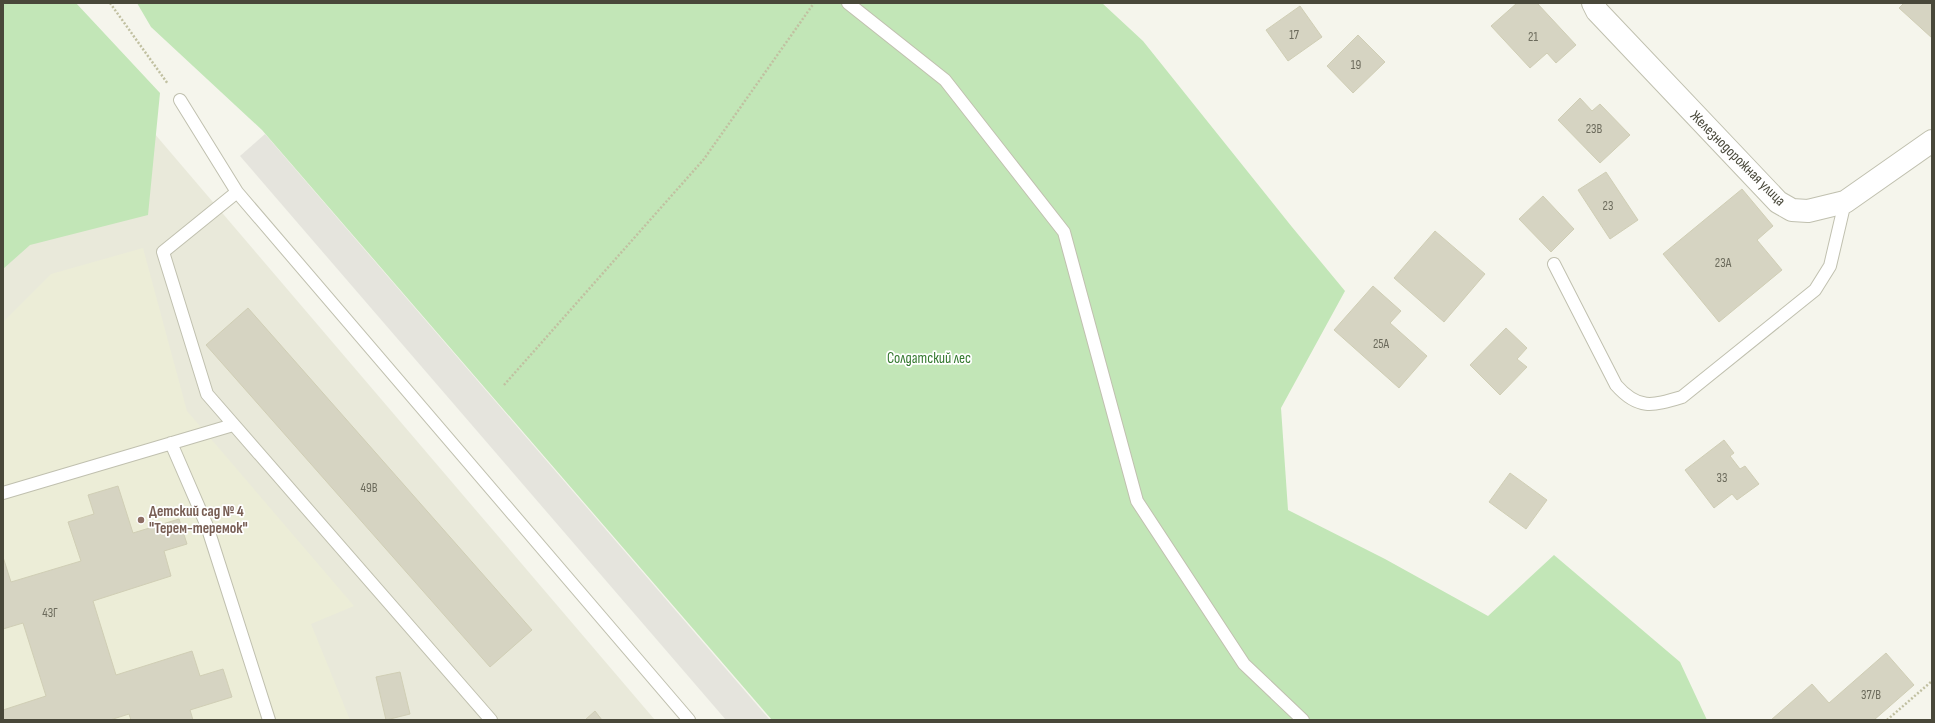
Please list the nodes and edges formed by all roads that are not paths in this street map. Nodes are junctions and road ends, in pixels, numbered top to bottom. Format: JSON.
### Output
{"nodes":[{"id":1,"x":848,"y":3,"type":"edge"},
{"id":2,"x":1593,"y":3,"type":"edge"},
{"id":3,"x":180,"y":100,"type":"road end"},
{"id":4,"x":1932,"y":141,"type":"edge"},
{"id":5,"x":237,"y":192,"type":"junction"},
{"id":6,"x":1845,"y":202,"type":"junction"},
{"id":7,"x":1554,"y":264,"type":"dead end"},
{"id":8,"x":234,"y":425,"type":"junction"},
{"id":9,"x":171,"y":443,"type":"junction"},
{"id":10,"x":3,"y":493,"type":"edge"},
{"id":11,"x":269,"y":720,"type":"edge"},
{"id":12,"x":492,"y":720,"type":"edge"},
{"id":13,"x":689,"y":720,"type":"edge"},
{"id":14,"x":1303,"y":720,"type":"edge"}],
"edges":[{"from":1,"to":14,"type":"lane"},
{"from":2,"to":6,"type":"street","name":"Железнодорожная улица"},
{"from":3,"to":5,"type":"lane"},
{"from":4,"to":6,"type":"street","name":"Железнодорожная улица"},
{"from":5,"to":8,"type":"lane"},
{"from":5,"to":13,"type":"lane"},
{"from":6,"to":7,"type":"lane"},
{"from":8,"to":9,"type":"lane"},
{"from":8,"to":12,"type":"lane"},
{"from":9,"to":10,"type":"lane"},
{"from":9,"to":11,"type":"lane"}]}
